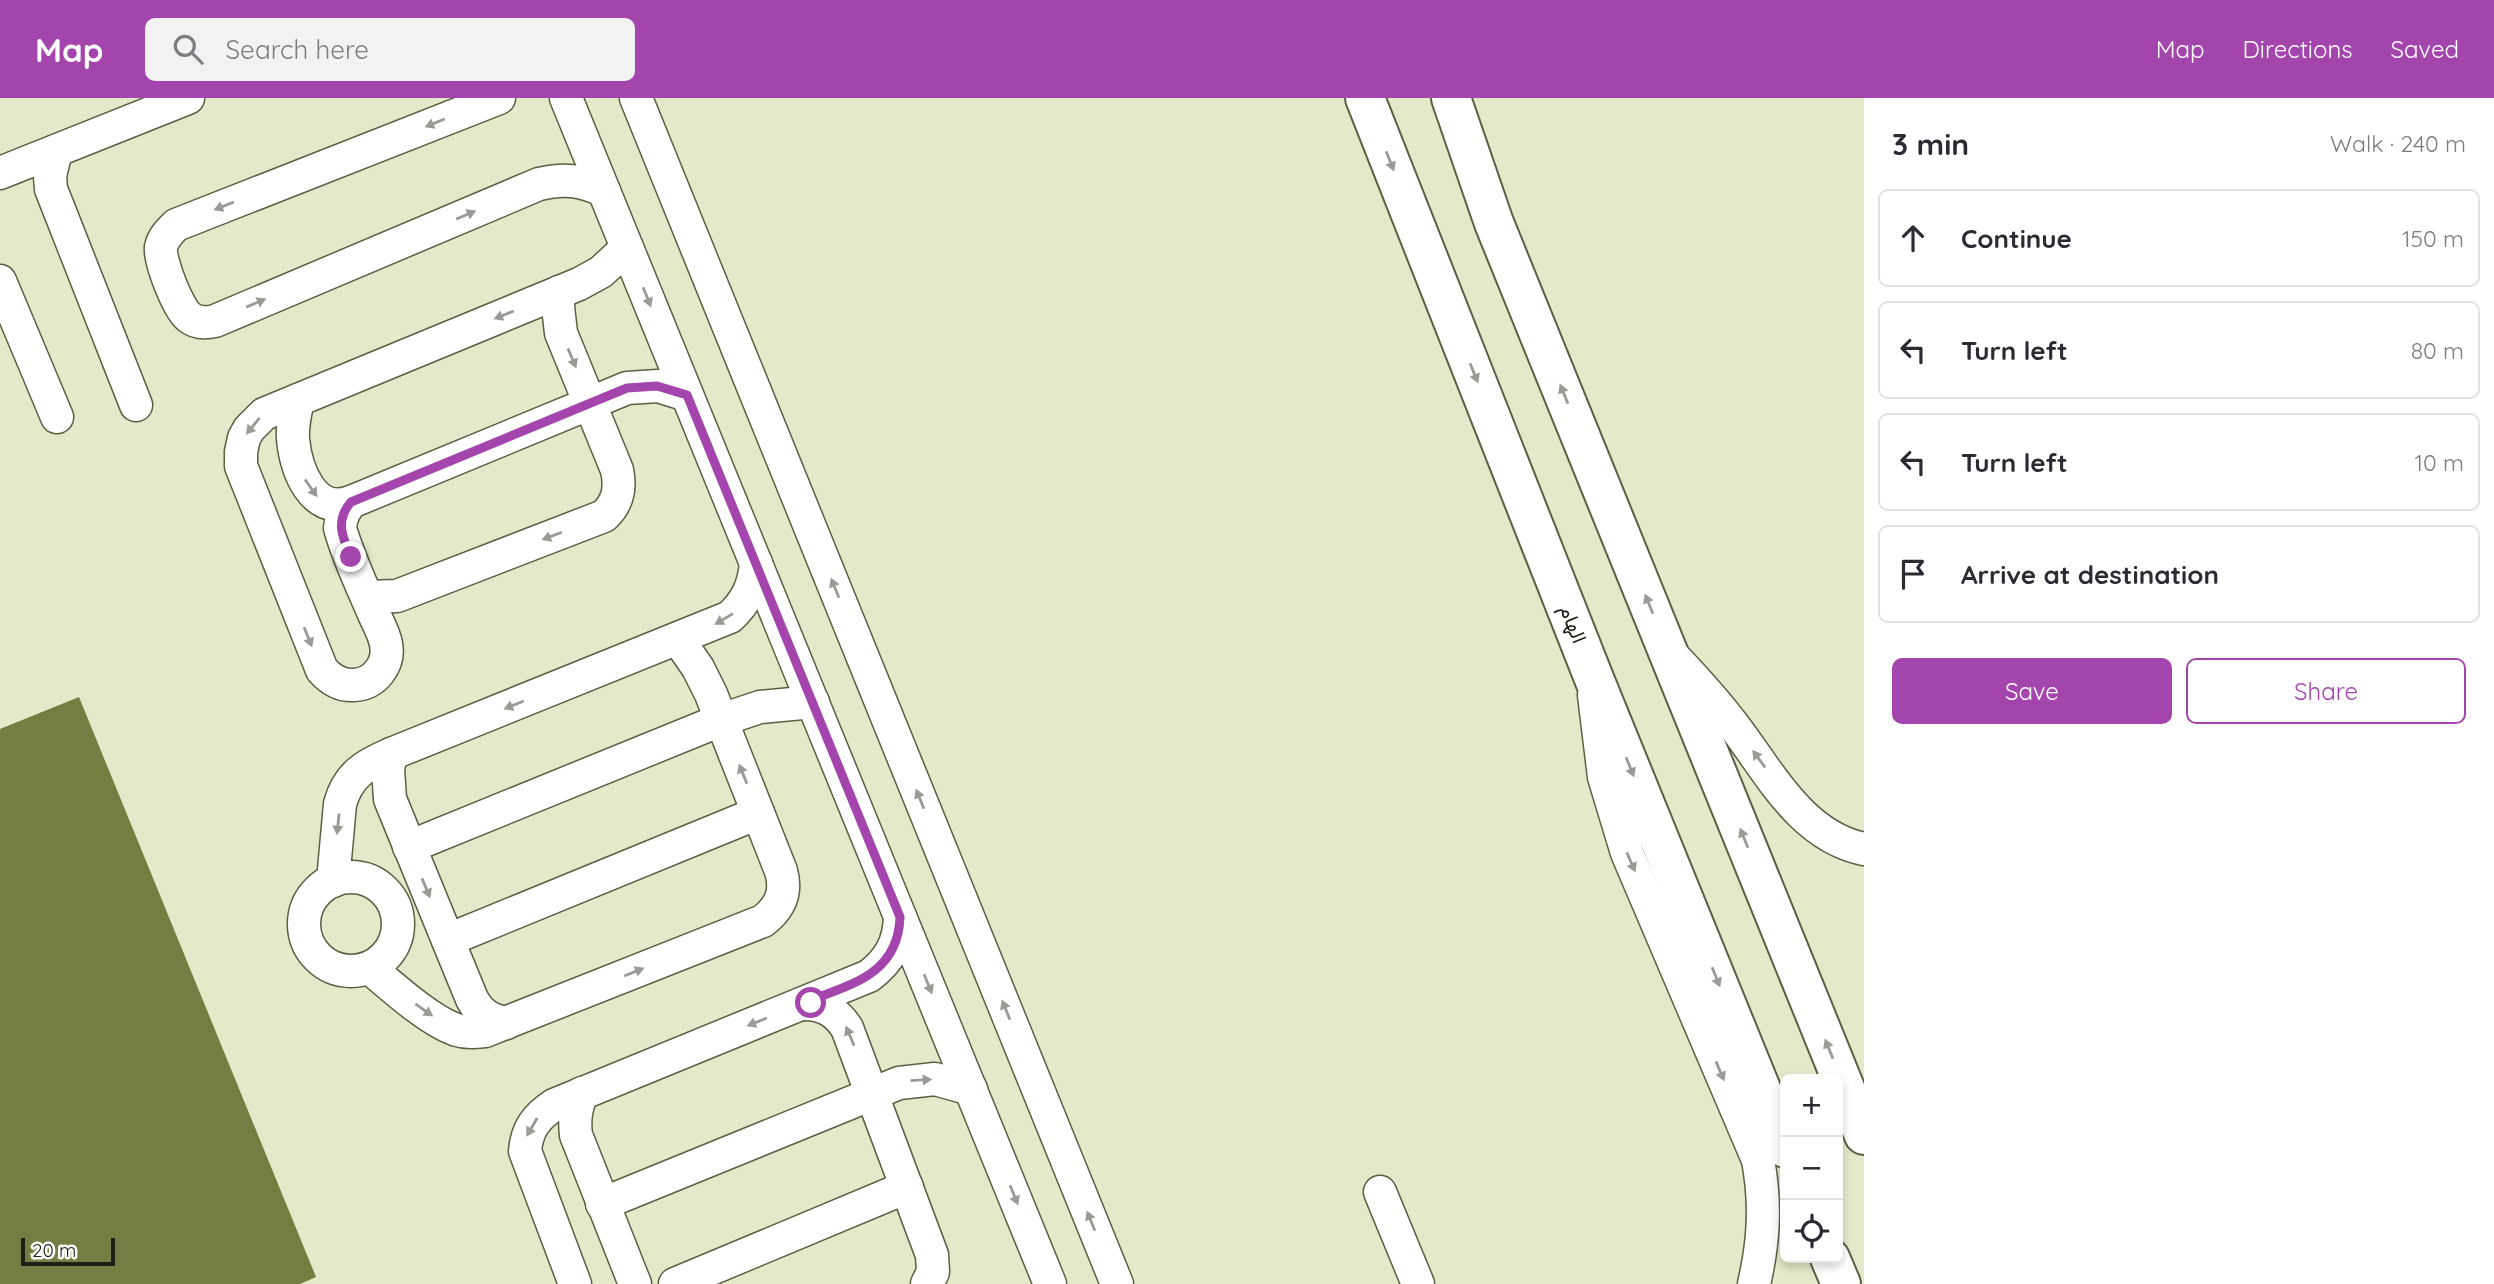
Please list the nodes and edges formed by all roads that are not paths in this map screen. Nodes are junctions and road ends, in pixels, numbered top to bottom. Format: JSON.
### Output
{"nodes":[{"id":1,"x":188,"y":98,"type":"edge"},
{"id":2,"x":499,"y":98,"type":"edge"},
{"id":3,"x":566,"y":98,"type":"edge"},
{"id":4,"x":636,"y":98,"type":"edge"},
{"id":5,"x":1365,"y":98,"type":"edge"},
{"id":6,"x":1451,"y":98,"type":"edge"},
{"id":7,"x":57,"y":151,"type":"junction"},
{"id":8,"x":0,"y":173,"type":"edge"},
{"id":9,"x":604,"y":191,"type":"junction"},
{"id":10,"x":627,"y":248,"type":"junction"},
{"id":11,"x":0,"y":281,"type":"edge"},
{"id":12,"x":559,"y":292,"type":"junction"},
{"id":13,"x":0,"y":325,"type":"edge"},
{"id":14,"x":687,"y":395,"type":"junction"},
{"id":15,"x":298,"y":400,"type":"junction"},
{"id":16,"x":590,"y":402,"type":"junction"},
{"id":17,"x":136,"y":405,"type":"dead end"},
{"id":18,"x":351,"y":502,"type":"junction"},
{"id":19,"x":755,"y":563,"type":"junction"},
{"id":20,"x":367,"y":597,"type":"junction"},
{"id":21,"x":678,"y":639,"type":"junction"},
{"id":22,"x":1668,"y":650,"type":"junction"},
{"id":23,"x":1593,"y":676,"type":"junction"},
{"id":24,"x":813,"y":702,"type":"junction"},
{"id":25,"x":721,"y":720,"type":"junction"},
{"id":26,"x":391,"y":754,"type":"junction"},
{"id":27,"x":758,"y":813,"type":"junction"},
{"id":28,"x":409,"y":847,"type":"junction"},
{"id":29,"x":1864,"y":849,"type":"edge"},
{"id":30,"x":333,"y":881,"type":"junction"},
{"id":31,"x":900,"y":917,"type":"junction"},
{"id":32,"x":448,"y":940,"type":"junction"},
{"id":33,"x":370,"y":968,"type":"junction"},
{"id":34,"x":801,"y":1004,"type":"junction"},
{"id":35,"x":506,"y":1023,"type":"junction"},
{"id":36,"x":971,"y":1089,"type":"junction"},
{"id":37,"x":582,"y":1093,"type":"junction"},
{"id":38,"x":872,"y":1096,"type":"junction"},
{"id":39,"x":1864,"y":1135,"type":"edge"},
{"id":40,"x":1781,"y":1137,"type":"edge"},
{"id":41,"x":907,"y":1187,"type":"junction"},
{"id":42,"x":1380,"y":1192,"type":"dead end"},
{"id":43,"x":602,"y":1204,"type":"junction"},
{"id":44,"x":1832,"y":1263,"type":"edge"},
{"id":45,"x":575,"y":1284,"type":"edge"},
{"id":46,"x":635,"y":1284,"type":"edge"},
{"id":47,"x":675,"y":1284,"type":"edge"},
{"id":48,"x":927,"y":1284,"type":"edge"},
{"id":49,"x":1050,"y":1284,"type":"edge"},
{"id":50,"x":1117,"y":1284,"type":"edge"},
{"id":51,"x":1418,"y":1284,"type":"edge"},
{"id":52,"x":1754,"y":1284,"type":"edge"},
{"id":53,"x":1841,"y":1284,"type":"edge"}],
"edges":[{"from":1,"to":7,"type":"street"},
{"from":2,"to":9,"type":"street","one_way":true},
{"from":3,"to":9,"type":"street"},
{"from":50,"to":4,"type":"street","one_way":true},
{"from":5,"to":23,"type":"main road","name":"الهام","one_way":true},
{"from":22,"to":6,"type":"main road","one_way":true},
{"from":7,"to":8,"type":"street"},
{"from":7,"to":17,"type":"street"},
{"from":9,"to":10,"type":"street"},
{"from":10,"to":12,"type":"street"},
{"from":10,"to":14,"type":"street","one_way":true},
{"from":11,"to":13,"type":"street"},
{"from":12,"to":15,"type":"street","one_way":true},
{"from":12,"to":16,"type":"street","one_way":true},
{"from":14,"to":16,"type":"street"},
{"from":14,"to":19,"type":"street"},
{"from":15,"to":18,"type":"street","one_way":true},
{"from":15,"to":20,"type":"street","one_way":true},
{"from":16,"to":18,"type":"street"},
{"from":16,"to":20,"type":"street","one_way":true},
{"from":18,"to":20,"type":"street"},
{"from":19,"to":21,"type":"street","one_way":true},
{"from":19,"to":24,"type":"street"},
{"from":21,"to":25,"type":"street"},
{"from":21,"to":26,"type":"street","one_way":true},
{"from":29,"to":22,"type":"street","one_way":true},
{"from":39,"to":22,"type":"main road","one_way":true},
{"from":23,"to":40,"type":"main road","name":"الهام","one_way":true},
{"from":23,"to":52,"type":"street","one_way":true},
{"from":24,"to":25,"type":"street"},
{"from":24,"to":31,"type":"street"},
{"from":27,"to":25,"type":"street","one_way":true},
{"from":25,"to":28,"type":"street"},
{"from":26,"to":28,"type":"street"},
{"from":26,"to":30,"type":"street","one_way":true},
{"from":27,"to":32,"type":"street"},
{"from":35,"to":27,"type":"street","one_way":true},
{"from":28,"to":32,"type":"street","one_way":true},
{"from":30,"to":33,"type":"street"},
{"from":30,"to":33,"type":"street"},
{"from":31,"to":34,"type":"street"},
{"from":31,"to":36,"type":"street","one_way":true},
{"from":32,"to":35,"type":"street"},
{"from":33,"to":35,"type":"street","one_way":true},
{"from":34,"to":37,"type":"street","one_way":true},
{"from":38,"to":34,"type":"street","one_way":true},
{"from":38,"to":36,"type":"street","one_way":true},
{"from":36,"to":49,"type":"street","one_way":true},
{"from":37,"to":43,"type":"street"},
{"from":37,"to":45,"type":"street","one_way":true},
{"from":38,"to":41,"type":"street"},
{"from":38,"to":43,"type":"street"},
{"from":41,"to":47,"type":"street"},
{"from":41,"to":48,"type":"street"},
{"from":42,"to":51,"type":"street"},
{"from":43,"to":46,"type":"street"},
{"from":44,"to":53,"type":"main road"}]}
